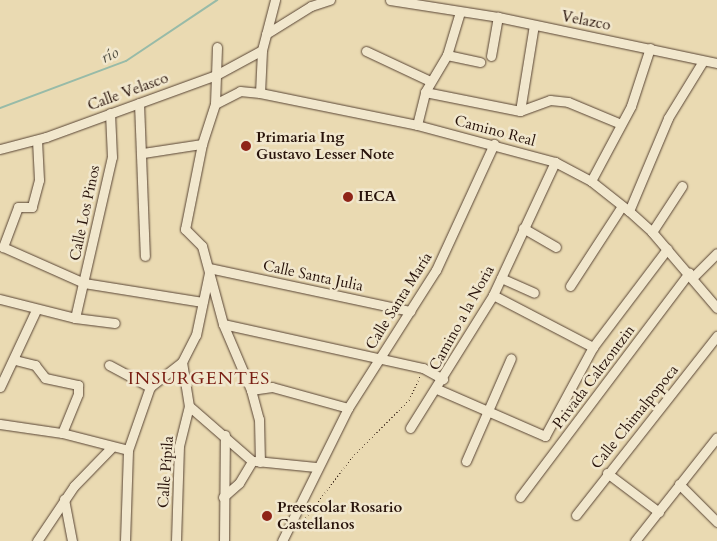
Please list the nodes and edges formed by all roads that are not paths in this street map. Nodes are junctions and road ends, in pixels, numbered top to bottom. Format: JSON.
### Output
{"nodes":[{"id":1,"x":275,"y":0,"type":"edge"},
{"id":2,"x":330,"y":0,"type":"edge"},
{"id":3,"x":390,"y":0,"type":"edge"},
{"id":4,"x":460,"y":12,"type":"junction"},
{"id":5,"x":498,"y":17,"type":"junction"},
{"id":6,"x":534,"y":25,"type":"junction"},
{"id":7,"x":266,"y":34,"type":"junction"},
{"id":8,"x":216,"y":47,"type":"dead end"},
{"id":9,"x":650,"y":48,"type":"junction"},
{"id":10,"x":262,"y":50,"type":"junction"},
{"id":11,"x":366,"y":51,"type":"dead end"},
{"id":12,"x":447,"y":55,"type":"junction"},
{"id":13,"x":491,"y":56,"type":"dead end"},
{"id":14,"x":703,"y":61,"type":"junction"},
{"id":15,"x":480,"y":62,"type":"dead end"},
{"id":16,"x":717,"y":62,"type":"edge"},
{"id":17,"x":216,"y":74,"type":"junction"},
{"id":18,"x":430,"y":81,"type":"junction"},
{"id":19,"x":260,"y":92,"type":"junction"},
{"id":20,"x":425,"y":92,"type":"junction"},
{"id":21,"x":139,"y":103,"type":"junction"},
{"id":22,"x":215,"y":104,"type":"junction"},
{"id":23,"x":520,"y":111,"type":"junction"},
{"id":24,"x":110,"y":113,"type":"junction"},
{"id":25,"x":621,"y":124,"type":"junction"},
{"id":26,"x":417,"y":125,"type":"junction"},
{"id":27,"x":37,"y":140,"type":"junction"},
{"id":28,"x":202,"y":144,"type":"junction"},
{"id":29,"x":494,"y":144,"type":"junction"},
{"id":30,"x":0,"y":149,"type":"edge"},
{"id":31,"x":143,"y":153,"type":"junction"},
{"id":32,"x":555,"y":162,"type":"junction"},
{"id":33,"x":591,"y":182,"type":"junction"},
{"id":34,"x":682,"y":186,"type":"dead end"},
{"id":35,"x":626,"y":208,"type":"junction"},
{"id":36,"x":523,"y":228,"type":"junction"},
{"id":37,"x":652,"y":232,"type":"junction"},
{"id":38,"x":556,"y":247,"type":"dead end"},
{"id":39,"x":667,"y":249,"type":"junction"},
{"id":40,"x":717,"y":253,"type":"edge"},
{"id":41,"x":144,"y":256,"type":"dead end"},
{"id":42,"x":209,"y":270,"type":"junction"},
{"id":43,"x":691,"y":276,"type":"junction"},
{"id":44,"x":501,"y":278,"type":"junction"},
{"id":45,"x":84,"y":283,"type":"junction"},
{"id":46,"x":570,"y":286,"type":"dead end"},
{"id":47,"x":534,"y":293,"type":"dead end"},
{"id":48,"x":493,"y":295,"type":"junction"},
{"id":49,"x":0,"y":299,"type":"edge"},
{"id":50,"x":202,"y":302,"type":"junction"},
{"id":51,"x":717,"y":308,"type":"edge"},
{"id":52,"x":36,"y":310,"type":"junction"},
{"id":53,"x":410,"y":311,"type":"junction"},
{"id":54,"x":75,"y":318,"type":"junction"},
{"id":55,"x":115,"y":322,"type":"dead end"},
{"id":56,"x":223,"y":324,"type":"junction"},
{"id":57,"x":238,"y":330,"type":"junction"},
{"id":58,"x":717,"y":336,"type":"edge"},
{"id":59,"x":230,"y":340,"type":"junction"},
{"id":60,"x":593,"y":347,"type":"junction"},
{"id":61,"x":511,"y":358,"type":"dead end"},
{"id":62,"x":379,"y":359,"type":"junction"},
{"id":63,"x":15,"y":360,"type":"junction"},
{"id":64,"x":182,"y":362,"type":"junction"},
{"id":65,"x":109,"y":365,"type":"dead end"},
{"id":66,"x":443,"y":378,"type":"junction"},
{"id":67,"x":0,"y":387,"type":"edge"},
{"id":68,"x":150,"y":387,"type":"junction"},
{"id":69,"x":437,"y":389,"type":"junction"},
{"id":70,"x":251,"y":390,"type":"junction"},
{"id":71,"x":189,"y":406,"type":"junction"},
{"id":72,"x":348,"y":408,"type":"junction"},
{"id":73,"x":490,"y":410,"type":"junction"},
{"id":74,"x":0,"y":424,"type":"edge"},
{"id":75,"x":410,"y":428,"type":"dead end"},
{"id":76,"x":62,"y":433,"type":"junction"},
{"id":77,"x":225,"y":435,"type":"junction"},
{"id":78,"x":716,"y":440,"type":"edge"},
{"id":79,"x":111,"y":448,"type":"junction"},
{"id":80,"x":128,"y":450,"type":"junction"},
{"id":81,"x":466,"y":460,"type":"dead end"},
{"id":82,"x":256,"y":461,"type":"junction"},
{"id":83,"x":316,"y":467,"type":"junction"},
{"id":84,"x":607,"y":473,"type":"junction"},
{"id":85,"x":679,"y":484,"type":"junction"},
{"id":86,"x":223,"y":497,"type":"junction"},
{"id":87,"x":520,"y":498,"type":"dead end"},
{"id":88,"x":64,"y":500,"type":"junction"},
{"id":89,"x":659,"y":512,"type":"junction"},
{"id":90,"x":576,"y":515,"type":"dead end"},
{"id":91,"x":717,"y":522,"type":"edge"},
{"id":92,"x":284,"y":538,"type":"edge"},
{"id":93,"x":37,"y":541,"type":"edge"},
{"id":94,"x":72,"y":541,"type":"edge"},
{"id":95,"x":125,"y":541,"type":"edge"},
{"id":96,"x":176,"y":541,"type":"edge"},
{"id":97,"x":224,"y":541,"type":"edge"},
{"id":98,"x":636,"y":541,"type":"edge"}],
"edges":[{"from":1,"to":7,"type":"street"},
{"from":2,"to":7,"type":"street"},
{"from":3,"to":4,"type":"street","name":"Velazco"},
{"from":4,"to":5,"type":"street","name":"Velazco"},
{"from":4,"to":12,"type":"street"},
{"from":5,"to":6,"type":"street","name":"Velazco"},
{"from":5,"to":13,"type":"street"},
{"from":6,"to":9,"type":"street","name":"Velazco"},
{"from":6,"to":23,"type":"street"},
{"from":7,"to":10,"type":"street"},
{"from":8,"to":17,"type":"street"},
{"from":9,"to":14,"type":"street","name":"Velazco"},
{"from":9,"to":25,"type":"street"},
{"from":10,"to":17,"type":"street","name":"Calle Velasco"},
{"from":10,"to":19,"type":"street"},
{"from":11,"to":18,"type":"street"},
{"from":12,"to":15,"type":"street"},
{"from":12,"to":18,"type":"street"},
{"from":14,"to":16,"type":"street","name":"Velazco"},
{"from":14,"to":35,"type":"street"},
{"from":17,"to":21,"type":"street","name":"Calle Velasco"},
{"from":17,"to":22,"type":"street"},
{"from":18,"to":20,"type":"street"},
{"from":19,"to":22,"type":"street","name":"Camino Real"},
{"from":19,"to":26,"type":"street","name":"Camino Real"},
{"from":20,"to":23,"type":"street"},
{"from":20,"to":26,"type":"street"},
{"from":21,"to":24,"type":"street","name":"Calle Velasco"},
{"from":21,"to":31,"type":"street"},
{"from":22,"to":28,"type":"street"},
{"from":23,"to":25,"type":"street"},
{"from":24,"to":27,"type":"street","name":"Calle Velasco"},
{"from":24,"to":45,"type":"street","name":"Calle Los Pinos"},
{"from":25,"to":33,"type":"street"},
{"from":26,"to":29,"type":"street","name":"Camino Real"},
{"from":27,"to":30,"type":"street","name":"Calle Velasco"},
{"from":27,"to":45,"type":"street"},
{"from":28,"to":31,"type":"street"},
{"from":28,"to":42,"type":"street"},
{"from":29,"to":32,"type":"street","name":"Camino Real"},
{"from":29,"to":53,"type":"street","name":"Calle Santa María"},
{"from":31,"to":41,"type":"street"},
{"from":32,"to":33,"type":"street","name":"Camino Real"},
{"from":32,"to":36,"type":"street","name":"Camino a la Noria"},
{"from":33,"to":35,"type":"street","name":"Camino Real"},
{"from":34,"to":37,"type":"street"},
{"from":35,"to":37,"type":"street","name":"Camino Real"},
{"from":35,"to":46,"type":"street"},
{"from":36,"to":38,"type":"street"},
{"from":36,"to":44,"type":"street","name":"Camino a la Noria"},
{"from":37,"to":39,"type":"street","name":"Camino Real"},
{"from":39,"to":43,"type":"street","name":"Camino Real"},
{"from":39,"to":60,"type":"street"},
{"from":40,"to":43,"type":"street","name":"Privada Caltzontzin"},
{"from":42,"to":50,"type":"street"},
{"from":42,"to":53,"type":"street","name":"Calle Santa Julia"},
{"from":42,"to":56,"type":"street"},
{"from":43,"to":51,"type":"street","name":"Camino Real"},
{"from":43,"to":87,"type":"street","name":"Privada Caltzontzin"},
{"from":44,"to":47,"type":"street"},
{"from":44,"to":48,"type":"street","name":"Camino a la Noria"},
{"from":45,"to":50,"type":"street"},
{"from":45,"to":54,"type":"street","name":"Calle Los Pinos"},
{"from":48,"to":60,"type":"street"},
{"from":48,"to":66,"type":"street","name":"Camino a la Noria"},
{"from":49,"to":52,"type":"street"},
{"from":50,"to":64,"type":"street"},
{"from":52,"to":54,"type":"street"},
{"from":52,"to":63,"type":"street"},
{"from":53,"to":62,"type":"street","name":"Calle Santa María"},
{"from":54,"to":55,"type":"street"},
{"from":56,"to":57,"type":"street"},
{"from":56,"to":59,"type":"street"},
{"from":57,"to":59,"type":"street"},
{"from":57,"to":62,"type":"street"},
{"from":58,"to":84,"type":"street","name":"Calle Chimalpopoca"},
{"from":59,"to":70,"type":"street"},
{"from":60,"to":73,"type":"street"},
{"from":61,"to":73,"type":"street"},
{"from":62,"to":66,"type":"street"},
{"from":62,"to":72,"type":"street","name":"Calle Santa María"},
{"from":63,"to":67,"type":"street"},
{"from":63,"to":76,"type":"street"},
{"from":64,"to":68,"type":"street"},
{"from":64,"to":71,"type":"street"},
{"from":65,"to":68,"type":"street"},
{"from":66,"to":69,"type":"street","name":"Camino a la Noria"},
{"from":68,"to":80,"type":"street"},
{"from":69,"to":73,"type":"street"},
{"from":69,"to":75,"type":"street","name":"Camino a la Noria"},
{"from":70,"to":72,"type":"street"},
{"from":70,"to":82,"type":"street"},
{"from":71,"to":77,"type":"street"},
{"from":71,"to":96,"type":"street","name":"Calle Pípila"},
{"from":72,"to":83,"type":"street","name":"Calle Santa María"},
{"from":73,"to":81,"type":"street"},
{"from":74,"to":76,"type":"street"},
{"from":76,"to":79,"type":"street"},
{"from":77,"to":82,"type":"street"},
{"from":77,"to":86,"type":"street"},
{"from":78,"to":85,"type":"street"},
{"from":79,"to":80,"type":"street"},
{"from":79,"to":88,"type":"street"},
{"from":80,"to":95,"type":"street"},
{"from":82,"to":83,"type":"street"},
{"from":82,"to":86,"type":"street"},
{"from":83,"to":92,"type":"street","name":"Calle Santa María"},
{"from":84,"to":89,"type":"street"},
{"from":84,"to":90,"type":"street","name":"Calle Chimalpopoca"},
{"from":85,"to":89,"type":"street"},
{"from":85,"to":91,"type":"street"},
{"from":86,"to":97,"type":"street"},
{"from":88,"to":93,"type":"street"},
{"from":88,"to":94,"type":"street"},
{"from":89,"to":98,"type":"street"}]}
